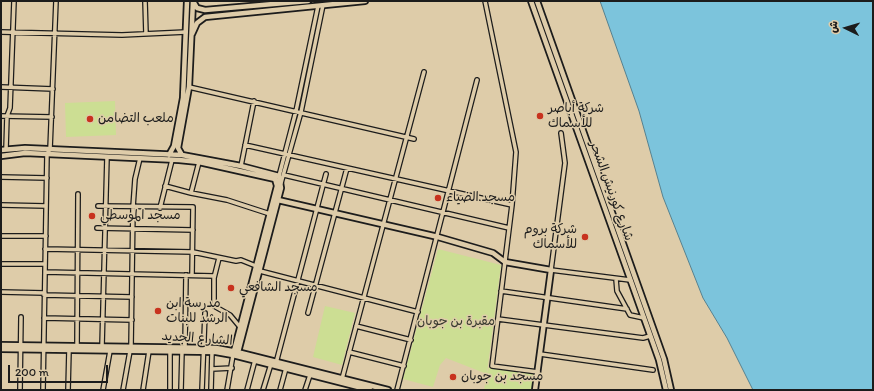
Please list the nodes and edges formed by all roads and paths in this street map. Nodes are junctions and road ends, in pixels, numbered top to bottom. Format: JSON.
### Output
{"nodes":[{"id":1,"x":14,"y":1,"type":"edge"},
{"id":2,"x":56,"y":1,"type":"edge"},
{"id":3,"x":145,"y":1,"type":"edge"},
{"id":4,"x":187,"y":1,"type":"edge"},
{"id":5,"x":193,"y":1,"type":"edge"},
{"id":6,"x":247,"y":1,"type":"edge"},
{"id":7,"x":308,"y":1,"type":"edge"},
{"id":8,"x":365,"y":1,"type":"edge"},
{"id":9,"x":485,"y":1,"type":"edge"},
{"id":10,"x":531,"y":1,"type":"edge"},
{"id":11,"x":537,"y":1,"type":"edge"},
{"id":12,"x":259,"y":6,"type":"junction"},
{"id":13,"x":320,"y":6,"type":"junction"},
{"id":14,"x":247,"y":7,"type":"junction"},
{"id":15,"x":187,"y":8,"type":"junction"},
{"id":16,"x":205,"y":10,"type":"junction"},
{"id":17,"x":259,"y":12,"type":"junction"},
{"id":18,"x":192,"y":14,"type":"junction"},
{"id":19,"x":205,"y":17,"type":"junction"},
{"id":20,"x":187,"y":20,"type":"junction"},
{"id":21,"x":1,"y":32,"type":"edge"},
{"id":22,"x":13,"y":32,"type":"junction"},
{"id":23,"x":186,"y":32,"type":"junction"},
{"id":24,"x":55,"y":34,"type":"junction"},
{"id":25,"x":146,"y":34,"type":"junction"},
{"id":26,"x":192,"y":34,"type":"junction"},
{"id":27,"x":424,"y":72,"type":"dead end"},
{"id":28,"x":477,"y":80,"type":"dead end"},
{"id":29,"x":1,"y":87,"type":"edge"},
{"id":30,"x":11,"y":87,"type":"junction"},
{"id":31,"x":189,"y":87,"type":"junction"},
{"id":32,"x":53,"y":89,"type":"junction"},
{"id":33,"x":572,"y":97,"type":"junction"},
{"id":34,"x":567,"y":100,"type":"junction"},
{"id":35,"x":254,"y":101,"type":"junction"},
{"id":36,"x":298,"y":111,"type":"junction"},
{"id":37,"x":1,"y":116,"type":"edge"},
{"id":38,"x":7,"y":116,"type":"junction"},
{"id":39,"x":52,"y":117,"type":"junction"},
{"id":40,"x":561,"y":133,"type":"dead end"},
{"id":41,"x":178,"y":134,"type":"junction"},
{"id":42,"x":406,"y":137,"type":"junction"},
{"id":43,"x":414,"y":139,"type":"dead end"},
{"id":44,"x":245,"y":145,"type":"junction"},
{"id":45,"x":50,"y":149,"type":"junction"},
{"id":46,"x":4,"y":150,"type":"edge"},
{"id":47,"x":47,"y":154,"type":"junction"},
{"id":48,"x":285,"y":154,"type":"junction"},
{"id":49,"x":182,"y":155,"type":"junction"},
{"id":50,"x":290,"y":155,"type":"junction"},
{"id":51,"x":1,"y":156,"type":"edge"},
{"id":52,"x":166,"y":156,"type":"junction"},
{"id":53,"x":107,"y":157,"type":"junction"},
{"id":54,"x":140,"y":158,"type":"junction"},
{"id":55,"x":172,"y":160,"type":"junction"},
{"id":56,"x":199,"y":162,"type":"junction"},
{"id":57,"x":241,"y":166,"type":"junction"},
{"id":58,"x":347,"y":168,"type":"junction"},
{"id":59,"x":326,"y":174,"type":"dead end"},
{"id":60,"x":281,"y":175,"type":"junction"},
{"id":61,"x":1,"y":177,"type":"edge"},
{"id":62,"x":47,"y":178,"type":"junction"},
{"id":63,"x":394,"y":178,"type":"junction"},
{"id":64,"x":323,"y":184,"type":"junction"},
{"id":65,"x":165,"y":186,"type":"junction"},
{"id":66,"x":342,"y":189,"type":"junction"},
{"id":67,"x":450,"y":191,"type":"junction"},
{"id":68,"x":191,"y":193,"type":"junction"},
{"id":69,"x":78,"y":194,"type":"dead end"},
{"id":70,"x":278,"y":200,"type":"junction"},
{"id":71,"x":389,"y":200,"type":"junction"},
{"id":72,"x":1,"y":205,"type":"edge"},
{"id":73,"x":512,"y":205,"type":"junction"},
{"id":74,"x":46,"y":206,"type":"junction"},
{"id":75,"x":98,"y":206,"type":"dead end"},
{"id":76,"x":106,"y":206,"type":"junction"},
{"id":77,"x":133,"y":207,"type":"junction"},
{"id":78,"x":160,"y":208,"type":"junction"},
{"id":79,"x":317,"y":209,"type":"junction"},
{"id":80,"x":335,"y":213,"type":"junction"},
{"id":81,"x":444,"y":213,"type":"junction"},
{"id":82,"x":270,"y":214,"type":"junction"},
{"id":83,"x":616,"y":222,"type":"junction"},
{"id":84,"x":382,"y":224,"type":"junction"},
{"id":85,"x":611,"y":224,"type":"junction"},
{"id":86,"x":97,"y":228,"type":"dead end"},
{"id":87,"x":105,"y":228,"type":"junction"},
{"id":88,"x":509,"y":228,"type":"junction"},
{"id":89,"x":133,"y":229,"type":"junction"},
{"id":90,"x":193,"y":230,"type":"junction"},
{"id":91,"x":1,"y":236,"type":"edge"},
{"id":92,"x":46,"y":236,"type":"junction"},
{"id":93,"x":438,"y":237,"type":"junction"},
{"id":94,"x":45,"y":249,"type":"junction"},
{"id":95,"x":78,"y":250,"type":"junction"},
{"id":96,"x":105,"y":250,"type":"junction"},
{"id":97,"x":133,"y":251,"type":"junction"},
{"id":98,"x":193,"y":252,"type":"junction"},
{"id":99,"x":219,"y":258,"type":"junction"},
{"id":100,"x":505,"y":262,"type":"junction"},
{"id":101,"x":1,"y":264,"type":"edge"},
{"id":102,"x":45,"y":264,"type":"junction"},
{"id":103,"x":258,"y":268,"type":"junction"},
{"id":104,"x":551,"y":270,"type":"junction"},
{"id":105,"x":45,"y":272,"type":"junction"},
{"id":106,"x":77,"y":272,"type":"junction"},
{"id":107,"x":104,"y":273,"type":"junction"},
{"id":108,"x":132,"y":274,"type":"junction"},
{"id":109,"x":192,"y":274,"type":"junction"},
{"id":110,"x":186,"y":275,"type":"junction"},
{"id":111,"x":214,"y":276,"type":"junction"},
{"id":112,"x":616,"y":279,"type":"junction"},
{"id":113,"x":298,"y":280,"type":"junction"},
{"id":114,"x":630,"y":280,"type":"junction"},
{"id":115,"x":316,"y":285,"type":"junction"},
{"id":116,"x":501,"y":291,"type":"junction"},
{"id":117,"x":1,"y":292,"type":"edge"},
{"id":118,"x":44,"y":294,"type":"junction"},
{"id":119,"x":77,"y":296,"type":"junction"},
{"id":120,"x":104,"y":296,"type":"junction"},
{"id":121,"x":132,"y":297,"type":"junction"},
{"id":122,"x":363,"y":297,"type":"junction"},
{"id":123,"x":548,"y":298,"type":"junction"},
{"id":124,"x":627,"y":309,"type":"junction"},
{"id":125,"x":418,"y":312,"type":"junction"},
{"id":126,"x":205,"y":313,"type":"dead end"},
{"id":127,"x":308,"y":313,"type":"dead end"},
{"id":128,"x":21,"y":317,"type":"dead end"},
{"id":129,"x":44,"y":318,"type":"junction"},
{"id":130,"x":644,"y":318,"type":"junction"},
{"id":131,"x":77,"y":319,"type":"junction"},
{"id":132,"x":103,"y":319,"type":"junction"},
{"id":133,"x":498,"y":319,"type":"junction"},
{"id":134,"x":132,"y":320,"type":"junction"},
{"id":135,"x":544,"y":325,"type":"junction"},
{"id":136,"x":356,"y":326,"type":"junction"},
{"id":137,"x":240,"y":327,"type":"junction"},
{"id":138,"x":650,"y":336,"type":"junction"},
{"id":139,"x":410,"y":340,"type":"junction"},
{"id":140,"x":1,"y":345,"type":"edge"},
{"id":141,"x":77,"y":346,"type":"junction"},
{"id":142,"x":102,"y":346,"type":"junction"},
{"id":143,"x":21,"y":347,"type":"junction"},
{"id":144,"x":43,"y":348,"type":"junction"},
{"id":145,"x":1,"y":349,"type":"edge"},
{"id":146,"x":131,"y":349,"type":"junction"},
{"id":147,"x":183,"y":349,"type":"junction"},
{"id":148,"x":203,"y":349,"type":"junction"},
{"id":149,"x":69,"y":350,"type":"junction"},
{"id":150,"x":110,"y":351,"type":"junction"},
{"id":151,"x":149,"y":351,"type":"junction"},
{"id":152,"x":170,"y":351,"type":"junction"},
{"id":153,"x":212,"y":352,"type":"junction"},
{"id":154,"x":349,"y":352,"type":"junction"},
{"id":155,"x":235,"y":353,"type":"junction"},
{"id":156,"x":540,"y":354,"type":"junction"},
{"id":157,"x":256,"y":360,"type":"junction"},
{"id":158,"x":274,"y":364,"type":"junction"},
{"id":159,"x":404,"y":366,"type":"junction"},
{"id":160,"x":232,"y":368,"type":"junction"},
{"id":161,"x":286,"y":368,"type":"junction"},
{"id":162,"x":212,"y":369,"type":"junction"},
{"id":163,"x":653,"y":370,"type":"dead end"},
{"id":164,"x":538,"y":372,"type":"junction"},
{"id":165,"x":310,"y":375,"type":"junction"},
{"id":166,"x":342,"y":379,"type":"junction"},
{"id":167,"x":353,"y":388,"type":"edge"},
{"id":168,"x":20,"y":390,"type":"edge"},
{"id":169,"x":43,"y":390,"type":"edge"},
{"id":170,"x":68,"y":390,"type":"edge"},
{"id":171,"x":103,"y":390,"type":"edge"},
{"id":172,"x":123,"y":390,"type":"edge"},
{"id":173,"x":143,"y":390,"type":"edge"},
{"id":174,"x":170,"y":390,"type":"edge"},
{"id":175,"x":181,"y":390,"type":"edge"},
{"id":176,"x":202,"y":390,"type":"edge"},
{"id":177,"x":211,"y":390,"type":"edge"},
{"id":178,"x":227,"y":390,"type":"edge"},
{"id":179,"x":247,"y":390,"type":"edge"},
{"id":180,"x":263,"y":390,"type":"edge"},
{"id":181,"x":280,"y":390,"type":"edge"},
{"id":182,"x":305,"y":390,"type":"edge"},
{"id":183,"x":370,"y":390,"type":"edge"},
{"id":184,"x":388,"y":390,"type":"edge"},
{"id":185,"x":397,"y":390,"type":"edge"},
{"id":186,"x":535,"y":390,"type":"edge"},
{"id":187,"x":666,"y":390,"type":"edge"},
{"id":188,"x":671,"y":390,"type":"edge"}],
"edges":[{"from":1,"to":22,"type":"street"},
{"from":2,"to":24,"type":"street"},
{"from":3,"to":25,"type":"street"},
{"from":4,"to":15,"type":"street"},
{"from":5,"to":16,"type":"street"},
{"from":5,"to":18,"type":"street"},
{"from":6,"to":14,"type":"street"},
{"from":7,"to":12,"type":"street"},
{"from":8,"to":13,"type":"street"},
{"from":9,"to":73,"type":"street"},
{"from":10,"to":34,"type":"street","name":"شارع كورنيش الشحر"},
{"from":11,"to":33,"type":"street","name":"شارع كورنيش الشحر"},
{"from":12,"to":14,"type":"street"},
{"from":12,"to":17,"type":"street"},
{"from":13,"to":17,"type":"street"},
{"from":13,"to":36,"type":"street"},
{"from":14,"to":16,"type":"street"},
{"from":15,"to":18,"type":"street"},
{"from":15,"to":20,"type":"street"},
{"from":16,"to":18,"type":"street"},
{"from":17,"to":19,"type":"street"},
{"from":18,"to":19,"type":"street"},
{"from":18,"to":20,"type":"street"},
{"from":18,"to":26,"type":"street"},
{"from":19,"to":26,"type":"street"},
{"from":20,"to":23,"type":"street"},
{"from":21,"to":22,"type":"street"},
{"from":22,"to":24,"type":"street"},
{"from":22,"to":30,"type":"street"},
{"from":23,"to":25,"type":"street"},
{"from":23,"to":41,"type":"street"},
{"from":24,"to":25,"type":"street"},
{"from":24,"to":32,"type":"street"},
{"from":26,"to":31,"type":"street"},
{"from":27,"to":42,"type":"street"},
{"from":28,"to":67,"type":"street"},
{"from":29,"to":30,"type":"street"},
{"from":30,"to":32,"type":"street"},
{"from":30,"to":38,"type":"street"},
{"from":31,"to":35,"type":"street"},
{"from":31,"to":41,"type":"street"},
{"from":32,"to":39,"type":"street"},
{"from":33,"to":34,"type":"street"},
{"from":33,"to":83,"type":"street","name":"شارع كورنيش الشحر"},
{"from":34,"to":85,"type":"street","name":"شارع كورنيش الشحر"},
{"from":35,"to":36,"type":"street"},
{"from":35,"to":44,"type":"street"},
{"from":36,"to":42,"type":"street"},
{"from":36,"to":48,"type":"street"},
{"from":36,"to":50,"type":"street"},
{"from":37,"to":38,"type":"street"},
{"from":38,"to":39,"type":"street"},
{"from":38,"to":46,"type":"street"},
{"from":39,"to":45,"type":"street"},
{"from":40,"to":104,"type":"street"},
{"from":41,"to":49,"type":"street"},
{"from":41,"to":52,"type":"street"},
{"from":42,"to":43,"type":"street"},
{"from":42,"to":63,"type":"street"},
{"from":44,"to":48,"type":"street"},
{"from":44,"to":57,"type":"street"},
{"from":45,"to":46,"type":"street"},
{"from":45,"to":47,"type":"street"},
{"from":45,"to":52,"type":"street"},
{"from":47,"to":51,"type":"street"},
{"from":47,"to":53,"type":"street"},
{"from":47,"to":62,"type":"street"},
{"from":48,"to":50,"type":"street"},
{"from":48,"to":60,"type":"street"},
{"from":49,"to":52,"type":"street"},
{"from":49,"to":57,"type":"street"},
{"from":50,"to":58,"type":"street"},
{"from":50,"to":60,"type":"street"},
{"from":52,"to":54,"type":"street"},
{"from":52,"to":55,"type":"street"},
{"from":53,"to":54,"type":"street"},
{"from":53,"to":76,"type":"street"},
{"from":54,"to":77,"type":"street"},
{"from":55,"to":56,"type":"street"},
{"from":55,"to":65,"type":"street"},
{"from":56,"to":68,"type":"street"},
{"from":56,"to":82,"type":"street"},
{"from":57,"to":60,"type":"street"},
{"from":58,"to":63,"type":"street"},
{"from":58,"to":66,"type":"street"},
{"from":59,"to":64,"type":"street"},
{"from":60,"to":64,"type":"street"},
{"from":60,"to":70,"type":"street"},
{"from":61,"to":62,"type":"street"},
{"from":62,"to":74,"type":"street"},
{"from":63,"to":67,"type":"street"},
{"from":63,"to":71,"type":"street"},
{"from":64,"to":66,"type":"street"},
{"from":64,"to":79,"type":"street"},
{"from":65,"to":68,"type":"street"},
{"from":65,"to":78,"type":"street"},
{"from":66,"to":71,"type":"street"},
{"from":66,"to":80,"type":"street"},
{"from":67,"to":73,"type":"street"},
{"from":67,"to":81,"type":"street"},
{"from":68,"to":82,"type":"street"},
{"from":69,"to":95,"type":"street"},
{"from":70,"to":79,"type":"street"},
{"from":70,"to":103,"type":"street"},
{"from":71,"to":81,"type":"street"},
{"from":71,"to":84,"type":"street"},
{"from":72,"to":74,"type":"street"},
{"from":73,"to":88,"type":"street"},
{"from":74,"to":92,"type":"street"},
{"from":75,"to":76,"type":"street"},
{"from":76,"to":77,"type":"street"},
{"from":76,"to":87,"type":"street"},
{"from":77,"to":78,"type":"street"},
{"from":77,"to":89,"type":"street"},
{"from":78,"to":90,"type":"street"},
{"from":79,"to":80,"type":"street"},
{"from":79,"to":113,"type":"street"},
{"from":80,"to":84,"type":"street"},
{"from":80,"to":115,"type":"street"},
{"from":81,"to":88,"type":"street"},
{"from":81,"to":93,"type":"street"},
{"from":82,"to":103,"type":"street"},
{"from":83,"to":85,"type":"street"},
{"from":83,"to":188,"type":"street","name":"شارع كورنيش الشحر"},
{"from":84,"to":93,"type":"street"},
{"from":84,"to":122,"type":"street"},
{"from":85,"to":114,"type":"street","name":"شارع كورنيش الشحر"},
{"from":86,"to":87,"type":"street"},
{"from":87,"to":89,"type":"street"},
{"from":87,"to":96,"type":"street"},
{"from":88,"to":100,"type":"street"},
{"from":89,"to":90,"type":"street"},
{"from":89,"to":97,"type":"street"},
{"from":90,"to":98,"type":"street"},
{"from":91,"to":92,"type":"street"},
{"from":92,"to":94,"type":"street"},
{"from":93,"to":100,"type":"street"},
{"from":93,"to":125,"type":"street"},
{"from":94,"to":95,"type":"street"},
{"from":94,"to":102,"type":"street"},
{"from":95,"to":96,"type":"street"},
{"from":95,"to":106,"type":"street"},
{"from":96,"to":97,"type":"street"},
{"from":96,"to":107,"type":"street"},
{"from":97,"to":98,"type":"street"},
{"from":97,"to":108,"type":"street"},
{"from":98,"to":99,"type":"street"},
{"from":98,"to":109,"type":"street"},
{"from":99,"to":103,"type":"street"},
{"from":99,"to":111,"type":"street"},
{"from":100,"to":104,"type":"street"},
{"from":100,"to":116,"type":"street"},
{"from":101,"to":102,"type":"street"},
{"from":102,"to":105,"type":"street"},
{"from":103,"to":113,"type":"street"},
{"from":103,"to":137,"type":"street"},
{"from":103,"to":155,"type":"street"},
{"from":104,"to":112,"type":"street"},
{"from":104,"to":123,"type":"street"},
{"from":105,"to":106,"type":"street"},
{"from":105,"to":118,"type":"street"},
{"from":106,"to":107,"type":"street"},
{"from":106,"to":119,"type":"street"},
{"from":107,"to":108,"type":"street"},
{"from":107,"to":120,"type":"street"},
{"from":108,"to":110,"type":"street"},
{"from":108,"to":121,"type":"street"},
{"from":109,"to":110,"type":"street"},
{"from":109,"to":111,"type":"street"},
{"from":110,"to":147,"type":"street"},
{"from":111,"to":137,"type":"street"},
{"from":112,"to":114,"type":"street"},
{"from":112,"to":124,"type":"street"},
{"from":113,"to":115,"type":"street"},
{"from":113,"to":158,"type":"street"},
{"from":114,"to":130,"type":"street","name":"شارع كورنيش الشحر"},
{"from":115,"to":122,"type":"street"},
{"from":115,"to":127,"type":"street"},
{"from":116,"to":123,"type":"street"},
{"from":116,"to":133,"type":"street"},
{"from":117,"to":118,"type":"street"},
{"from":118,"to":119,"type":"street"},
{"from":118,"to":129,"type":"street"},
{"from":119,"to":120,"type":"street"},
{"from":119,"to":131,"type":"street"},
{"from":120,"to":121,"type":"street"},
{"from":120,"to":132,"type":"street"},
{"from":121,"to":134,"type":"street"},
{"from":122,"to":125,"type":"street"},
{"from":122,"to":136,"type":"street"},
{"from":123,"to":124,"type":"street"},
{"from":123,"to":135,"type":"street"},
{"from":124,"to":130,"type":"street"},
{"from":125,"to":139,"type":"street"},
{"from":126,"to":148,"type":"street"},
{"from":128,"to":143,"type":"street"},
{"from":129,"to":131,"type":"street"},
{"from":129,"to":144,"type":"street"},
{"from":130,"to":138,"type":"street","name":"شارع كورنيش الشحر"},
{"from":131,"to":132,"type":"street"},
{"from":131,"to":141,"type":"street"},
{"from":132,"to":134,"type":"street"},
{"from":132,"to":142,"type":"street"},
{"from":133,"to":135,"type":"street"},
{"from":133,"to":164,"type":"street"},
{"from":134,"to":146,"type":"street"},
{"from":135,"to":138,"type":"street"},
{"from":135,"to":156,"type":"street"},
{"from":136,"to":139,"type":"street"},
{"from":136,"to":154,"type":"street"},
{"from":137,"to":155,"type":"street"},
{"from":138,"to":187,"type":"street","name":"شارع كورنيش الشحر"},
{"from":139,"to":159,"type":"street"},
{"from":140,"to":143,"type":"street","name":"الشارع الجديد"},
{"from":141,"to":142,"type":"street","name":"الشارع الجديد"},
{"from":141,"to":144,"type":"street","name":"الشارع الجديد"},
{"from":142,"to":146,"type":"street","name":"الشارع الجديد"},
{"from":143,"to":144,"type":"street","name":"الشارع الجديد"},
{"from":143,"to":145,"type":"street","name":"الشارع الجديد"},
{"from":143,"to":168,"type":"street"},
{"from":144,"to":149,"type":"street","name":"الشارع الجديد"},
{"from":144,"to":169,"type":"street"},
{"from":146,"to":147,"type":"street","name":"الشارع الجديد"},
{"from":146,"to":150,"type":"street","name":"الشارع الجديد"},
{"from":146,"to":151,"type":"street","name":"الشارع الجديد"},
{"from":146,"to":172,"type":"street"},
{"from":147,"to":148,"type":"street","name":"الشارع الجديد"},
{"from":147,"to":152,"type":"street","name":"الشارع الجديد"},
{"from":147,"to":175,"type":"street"},
{"from":148,"to":153,"type":"street","name":"الشارع الجديد"},
{"from":148,"to":155,"type":"street","name":"الشارع الجديد"},
{"from":148,"to":176,"type":"street"},
{"from":149,"to":150,"type":"street","name":"الشارع الجديد"},
{"from":149,"to":170,"type":"street"},
{"from":150,"to":171,"type":"street"},
{"from":151,"to":152,"type":"street","name":"الشارع الجديد"},
{"from":151,"to":173,"type":"street"},
{"from":152,"to":174,"type":"street"},
{"from":153,"to":155,"type":"street","name":"الشارع الجديد"},
{"from":153,"to":162,"type":"street"},
{"from":154,"to":159,"type":"street"},
{"from":154,"to":166,"type":"street"},
{"from":155,"to":157,"type":"street","name":"الشارع الجديد"},
{"from":155,"to":158,"type":"street","name":"الشارع الجديد"},
{"from":155,"to":160,"type":"street"},
{"from":156,"to":163,"type":"street"},
{"from":156,"to":164,"type":"street"},
{"from":157,"to":158,"type":"street","name":"الشارع الجديد"},
{"from":157,"to":179,"type":"street"},
{"from":158,"to":161,"type":"street","name":"الشارع الجديد"},
{"from":158,"to":166,"type":"street","name":"الشارع الجديد"},
{"from":158,"to":180,"type":"street"},
{"from":159,"to":185,"type":"street"},
{"from":160,"to":162,"type":"street"},
{"from":160,"to":178,"type":"street"},
{"from":161,"to":165,"type":"street","name":"الشارع الجديد"},
{"from":161,"to":181,"type":"street"},
{"from":162,"to":177,"type":"street"},
{"from":164,"to":186,"type":"street"},
{"from":165,"to":167,"type":"street","name":"الشارع الجديد"},
{"from":165,"to":182,"type":"street"},
{"from":166,"to":184,"type":"street","name":"الشارع الجديد"},
{"from":167,"to":183,"type":"street","name":"الشارع الجديد"}]}
